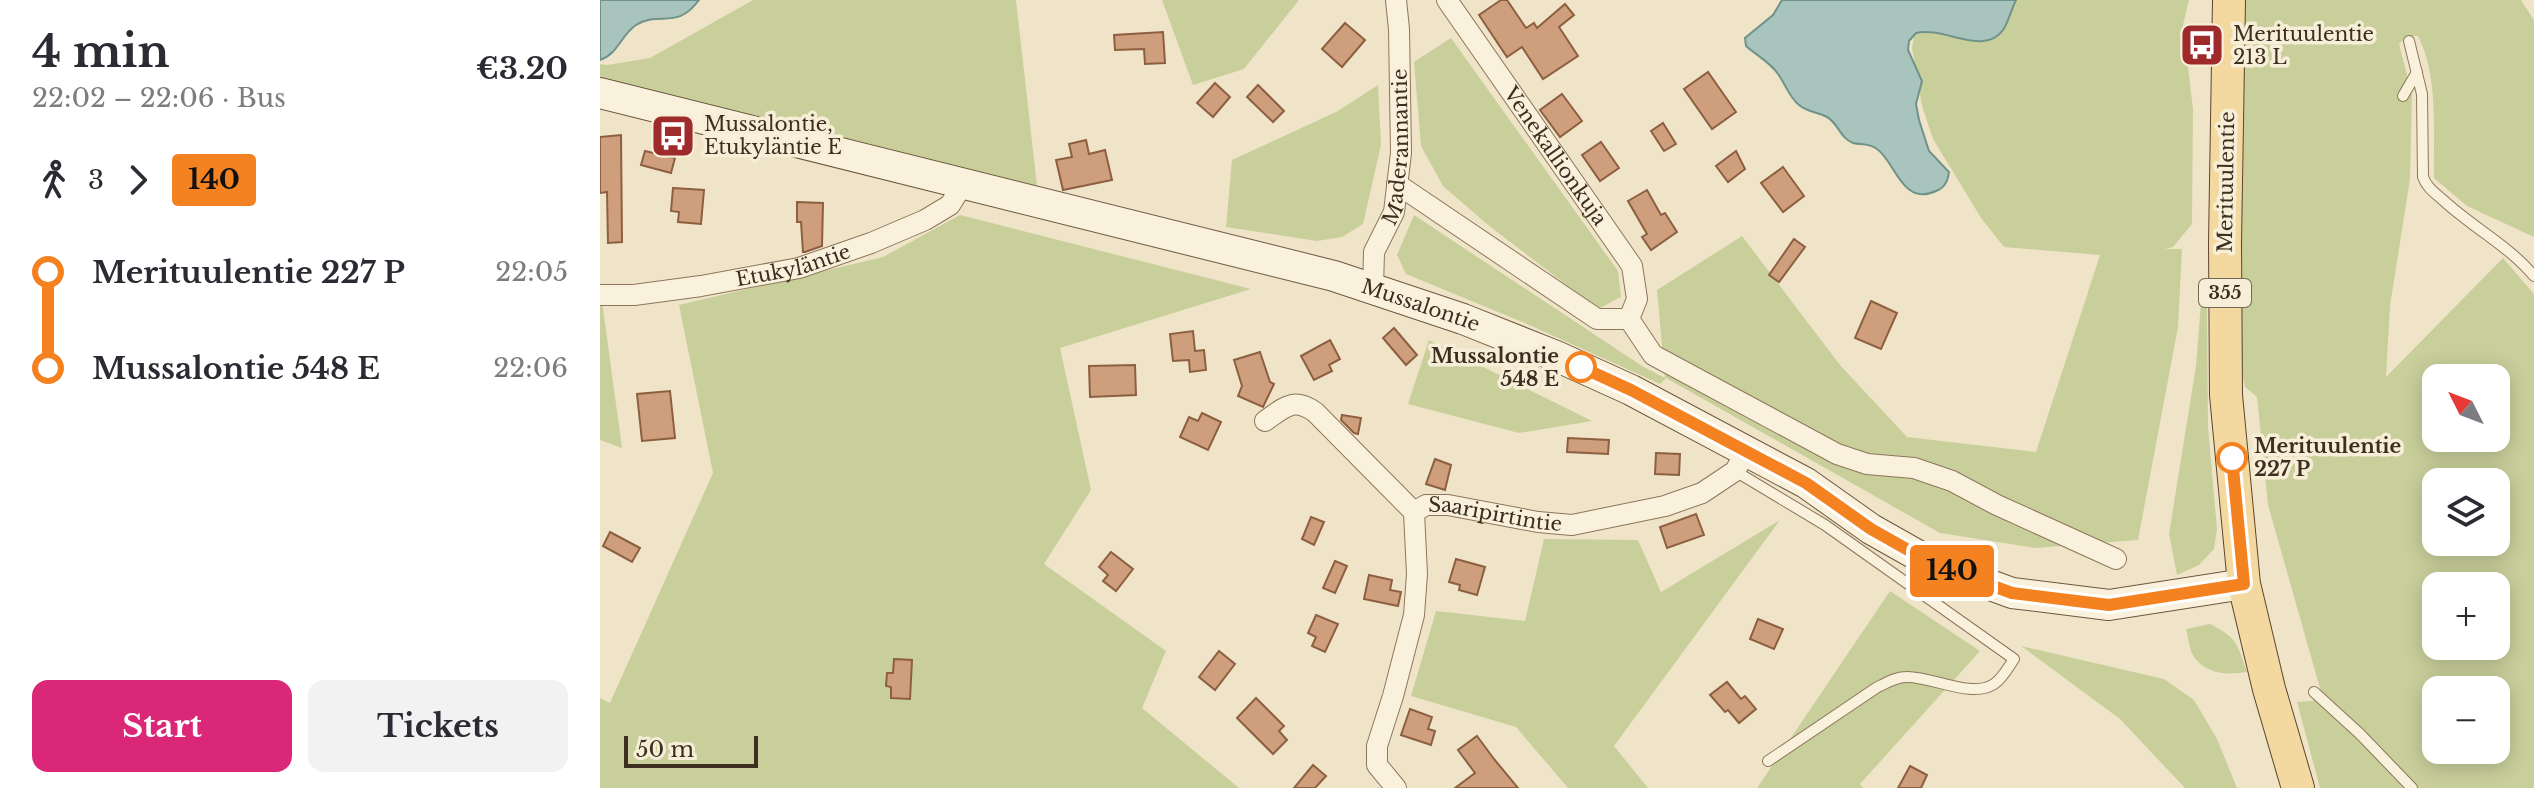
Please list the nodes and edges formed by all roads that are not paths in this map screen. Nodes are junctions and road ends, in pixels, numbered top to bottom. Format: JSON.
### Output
{"nodes":[{"id":1,"x":1396,"y":0,"type":"edge"},
{"id":2,"x":1447,"y":0,"type":"edge"},
{"id":3,"x":2229,"y":0,"type":"edge"},
{"id":4,"x":2409,"y":41,"type":"dead end"},
{"id":5,"x":2417,"y":72,"type":"junction"},
{"id":6,"x":600,"y":93,"type":"edge"},
{"id":7,"x":2403,"y":96,"type":"dead end"},
{"id":8,"x":963,"y":184,"type":"junction"},
{"id":9,"x":1397,"y":184,"type":"junction"},
{"id":10,"x":2534,"y":276,"type":"edge"},
{"id":11,"x":1373,"y":288,"type":"junction"},
{"id":12,"x":600,"y":295,"type":"edge"},
{"id":13,"x":1629,"y":319,"type":"junction"},
{"id":14,"x":1265,"y":421,"type":"dead end"},
{"id":15,"x":1741,"y":461,"type":"junction"},
{"id":16,"x":1414,"y":512,"type":"junction"},
{"id":17,"x":2116,"y":559,"type":"dead end"},
{"id":18,"x":2244,"y":584,"type":"junction"},
{"id":19,"x":2314,"y":692,"type":"dead end"},
{"id":20,"x":1768,"y":761,"type":"dead end"},
{"id":21,"x":1396,"y":788,"type":"edge"},
{"id":22,"x":2298,"y":788,"type":"edge"},
{"id":23,"x":2412,"y":788,"type":"edge"}],
"edges":[{"from":1,"to":9,"type":"street","name":"Maderannantie"},
{"from":2,"to":13,"type":"street","name":"Venekallionkuja"},
{"from":3,"to":18,"type":"main road","name":"Merituulentie","number":"355"},
{"from":4,"to":5,"type":"lane"},
{"from":5,"to":7,"type":"lane"},
{"from":5,"to":10,"type":"lane"},
{"from":6,"to":8,"type":"main road","name":"Mussalontie"},
{"from":8,"to":11,"type":"main road","name":"Mussalontie"},
{"from":8,"to":12,"type":"street","name":"Etukyläntie"},
{"from":9,"to":11,"type":"street","name":"Maderannantie"},
{"from":9,"to":13,"type":"street"},
{"from":11,"to":15,"type":"main road","name":"Mussalontie"},
{"from":13,"to":17,"type":"street"},
{"from":14,"to":16,"type":"street"},
{"from":15,"to":16,"type":"street","name":"Saaripirtintie"},
{"from":15,"to":18,"type":"main road","name":"Mussalontie"},
{"from":15,"to":20,"type":"lane"},
{"from":16,"to":21,"type":"street","name":"Saaripirtintie"},
{"from":18,"to":22,"type":"main road","name":"Merituulentie","number":"355"},
{"from":19,"to":23,"type":"lane"}]}
